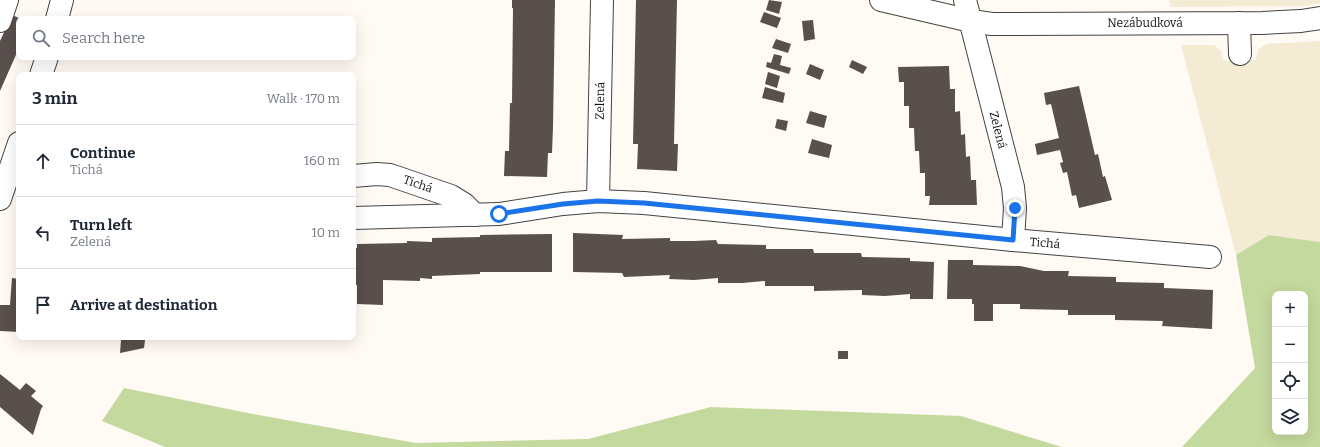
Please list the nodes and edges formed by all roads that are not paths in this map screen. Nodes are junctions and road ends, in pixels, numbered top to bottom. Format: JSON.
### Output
{"nodes":[{"id":1,"x":7,"y":0,"type":"edge"},
{"id":2,"x":62,"y":0,"type":"edge"},
{"id":3,"x":602,"y":0,"type":"edge"},
{"id":4,"x":881,"y":0,"type":"edge"},
{"id":5,"x":965,"y":0,"type":"edge"},
{"id":6,"x":58,"y":16,"type":"edge"},
{"id":7,"x":1320,"y":18,"type":"edge"},
{"id":8,"x":0,"y":21,"type":"edge"},
{"id":9,"x":971,"y":21,"type":"junction"},
{"id":10,"x":1239,"y":23,"type":"junction"},
{"id":11,"x":1240,"y":54,"type":"dead end"},
{"id":12,"x":46,"y":60,"type":"edge"},
{"id":13,"x":42,"y":72,"type":"edge"},
{"id":14,"x":16,"y":152,"type":"edge"},
{"id":15,"x":356,"y":176,"type":"edge"},
{"id":16,"x":0,"y":199,"type":"edge"},
{"id":17,"x":598,"y":201,"type":"junction"},
{"id":18,"x":475,"y":215,"type":"junction"},
{"id":19,"x":356,"y":218,"type":"edge"},
{"id":20,"x":1013,"y":240,"type":"junction"},
{"id":21,"x":1210,"y":257,"type":"dead end"}],
"edges":[{"from":1,"to":8,"type":"street"},
{"from":2,"to":6,"type":"street"},
{"from":3,"to":17,"type":"street","name":"Zelená"},
{"from":4,"to":9,"type":"street"},
{"from":5,"to":9,"type":"street","name":"Zelená"},
{"from":7,"to":10,"type":"street","name":"Nezábudková"},
{"from":9,"to":10,"type":"street","name":"Nezábudková"},
{"from":9,"to":20,"type":"street","name":"Zelená"},
{"from":10,"to":11,"type":"street"},
{"from":12,"to":13,"type":"street"},
{"from":14,"to":16,"type":"street"},
{"from":15,"to":18,"type":"street","name":"Tichá"},
{"from":17,"to":18,"type":"street","name":"Tichá"},
{"from":17,"to":20,"type":"street","name":"Tichá"},
{"from":18,"to":19,"type":"street","name":"Tichá"},
{"from":20,"to":21,"type":"street","name":"Tichá"}]}
